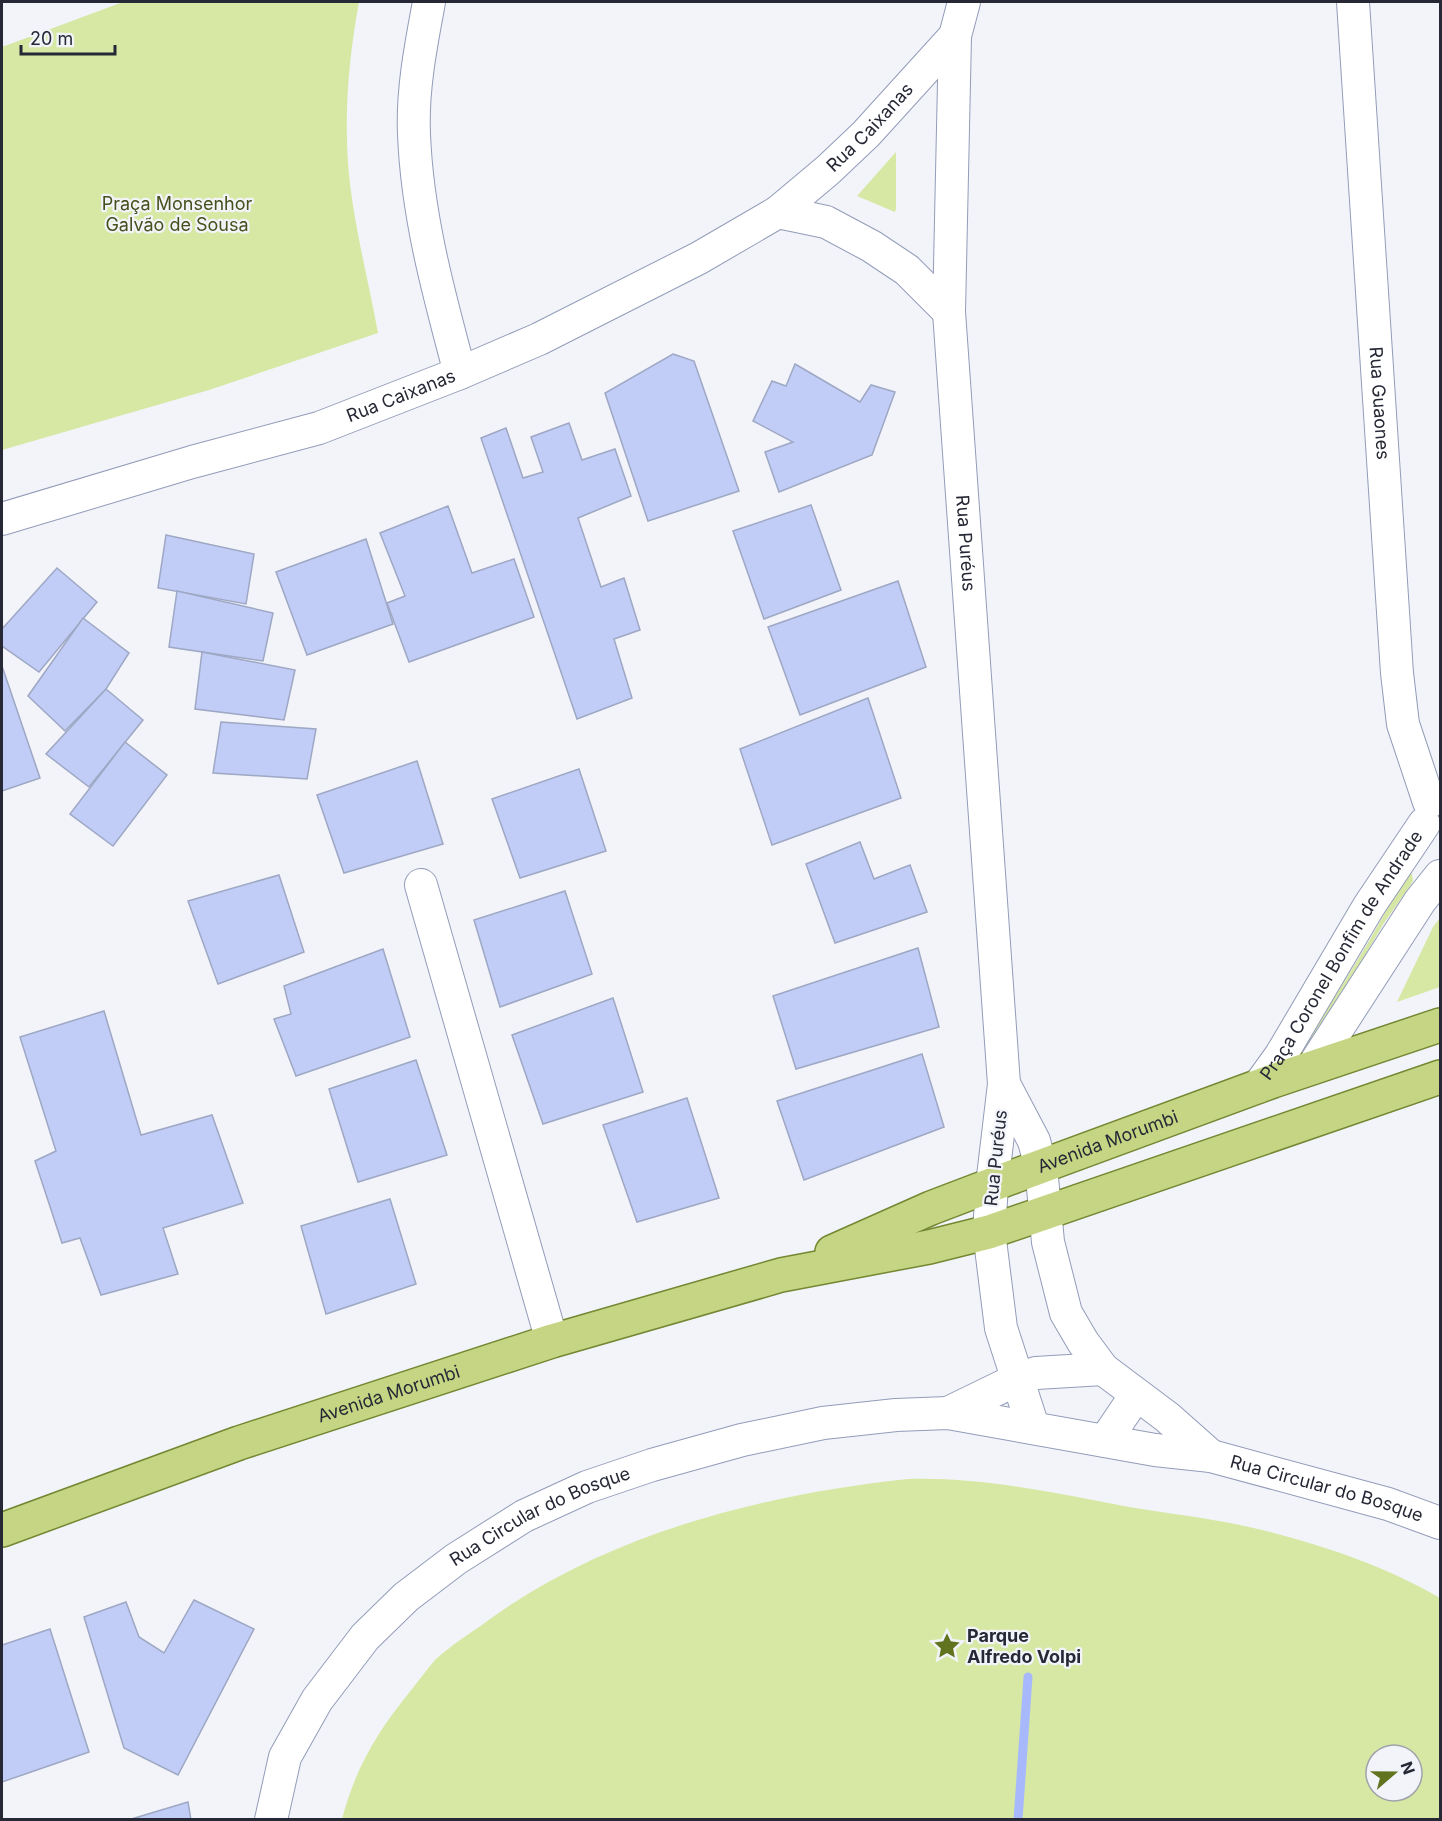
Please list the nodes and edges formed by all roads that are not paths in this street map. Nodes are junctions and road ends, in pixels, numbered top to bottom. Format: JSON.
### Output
{"nodes":[{"id":1,"x":429,"y":2,"type":"edge"},
{"id":2,"x":964,"y":2,"type":"edge"},
{"id":3,"x":1353,"y":2,"type":"edge"},
{"id":4,"x":955,"y":36,"type":"junction"},
{"id":5,"x":778,"y":212,"type":"junction"},
{"id":6,"x":949,"y":312,"type":"junction"},
{"id":7,"x":460,"y":373,"type":"junction"},
{"id":8,"x":2,"y":519,"type":"edge"},
{"id":9,"x":1431,"y":804,"type":"edge"},
{"id":10,"x":1440,"y":867,"type":"edge"},
{"id":11,"x":1440,"y":876,"type":"edge"},
{"id":12,"x":421,"y":885,"type":"dead end"},
{"id":13,"x":1440,"y":1025,"type":"edge"},
{"id":14,"x":1312,"y":1068,"type":"junction"},
{"id":15,"x":1440,"y":1077,"type":"edge"},
{"id":16,"x":1004,"y":1084,"type":"junction"},
{"id":17,"x":1258,"y":1087,"type":"junction"},
{"id":18,"x":1248,"y":1142,"type":"junction"},
{"id":19,"x":1041,"y":1167,"type":"junction"},
{"id":20,"x":992,"y":1185,"type":"junction"},
{"id":21,"x":1045,"y":1212,"type":"junction"},
{"id":22,"x":989,"y":1232,"type":"junction"},
{"id":23,"x":781,"y":1275,"type":"junction"},
{"id":24,"x":552,"y":1341,"type":"junction"},
{"id":25,"x":1103,"y":1369,"type":"junction"},
{"id":26,"x":1018,"y":1379,"type":"junction"},
{"id":27,"x":1136,"y":1395,"type":"junction"},
{"id":28,"x":948,"y":1413,"type":"junction"},
{"id":29,"x":1034,"y":1427,"type":"junction"},
{"id":30,"x":1105,"y":1441,"type":"junction"},
{"id":31,"x":1211,"y":1456,"type":"junction"},
{"id":32,"x":1437,"y":1518,"type":"edge"},
{"id":33,"x":2,"y":1530,"type":"edge"},
{"id":34,"x":271,"y":1820,"type":"edge"}],
"edges":[{"from":1,"to":7,"type":"street"},
{"from":2,"to":4,"type":"street","name":"Rua Puréus"},
{"from":3,"to":9,"type":"street","name":"Rua Guaones"},
{"from":4,"to":5,"type":"street","name":"Rua Caixanas"},
{"from":4,"to":6,"type":"street","name":"Rua Puréus"},
{"from":5,"to":6,"type":"street"},
{"from":5,"to":7,"type":"street","name":"Rua Caixanas"},
{"from":6,"to":16,"type":"street","name":"Rua Puréus"},
{"from":7,"to":8,"type":"street","name":"Rua Caixanas"},
{"from":9,"to":10,"type":"street","name":"Rua Guaones"},
{"from":9,"to":17,"type":"street","name":"Praça Coronel Bonfim de Andrade"},
{"from":11,"to":14,"type":"street","name":"Praça Coronel Bonfim de Andrade"},
{"from":12,"to":24,"type":"street"},
{"from":13,"to":14,"type":"main road","name":"Avenida Morumbi"},
{"from":14,"to":17,"type":"main road","name":"Avenida Morumbi"},
{"from":14,"to":18,"type":"main road"},
{"from":15,"to":18,"type":"main road","name":"Avenida Morumbi"},
{"from":16,"to":19,"type":"street","name":"Rua Puréus"},
{"from":16,"to":20,"type":"street","name":"Rua Puréus"},
{"from":17,"to":19,"type":"main road","name":"Avenida Morumbi"},
{"from":18,"to":21,"type":"main road","name":"Avenida Morumbi"},
{"from":19,"to":20,"type":"main road","name":"Avenida Morumbi"},
{"from":19,"to":21,"type":"street","name":"Rua Puréus"},
{"from":20,"to":22,"type":"street","name":"Rua Puréus"},
{"from":20,"to":23,"type":"main road","name":"Avenida Morumbi"},
{"from":21,"to":22,"type":"main road","name":"Avenida Morumbi"},
{"from":21,"to":25,"type":"street","name":"Rua Puréus"},
{"from":22,"to":23,"type":"main road","name":"Avenida Morumbi"},
{"from":22,"to":26,"type":"street","name":"Rua Puréus"},
{"from":23,"to":24,"type":"main road","name":"Avenida Morumbi"},
{"from":24,"to":33,"type":"main road","name":"Avenida Morumbi"},
{"from":25,"to":26,"type":"street","name":"Rua Circular do Bosque"},
{"from":25,"to":27,"type":"street","name":"Rua Circular do Bosque"},
{"from":26,"to":28,"type":"street","name":"Rua Circular do Bosque"},
{"from":26,"to":29,"type":"street"},
{"from":27,"to":30,"type":"street"},
{"from":27,"to":31,"type":"street","name":"Rua Circular do Bosque"},
{"from":28,"to":29,"type":"street","name":"Rua Circular do Bosque"},
{"from":28,"to":34,"type":"street","name":"Rua Circular do Bosque"},
{"from":29,"to":30,"type":"street","name":"Rua Circular do Bosque"},
{"from":30,"to":31,"type":"street","name":"Rua Circular do Bosque"},
{"from":31,"to":32,"type":"street","name":"Rua Circular do Bosque"}]}
